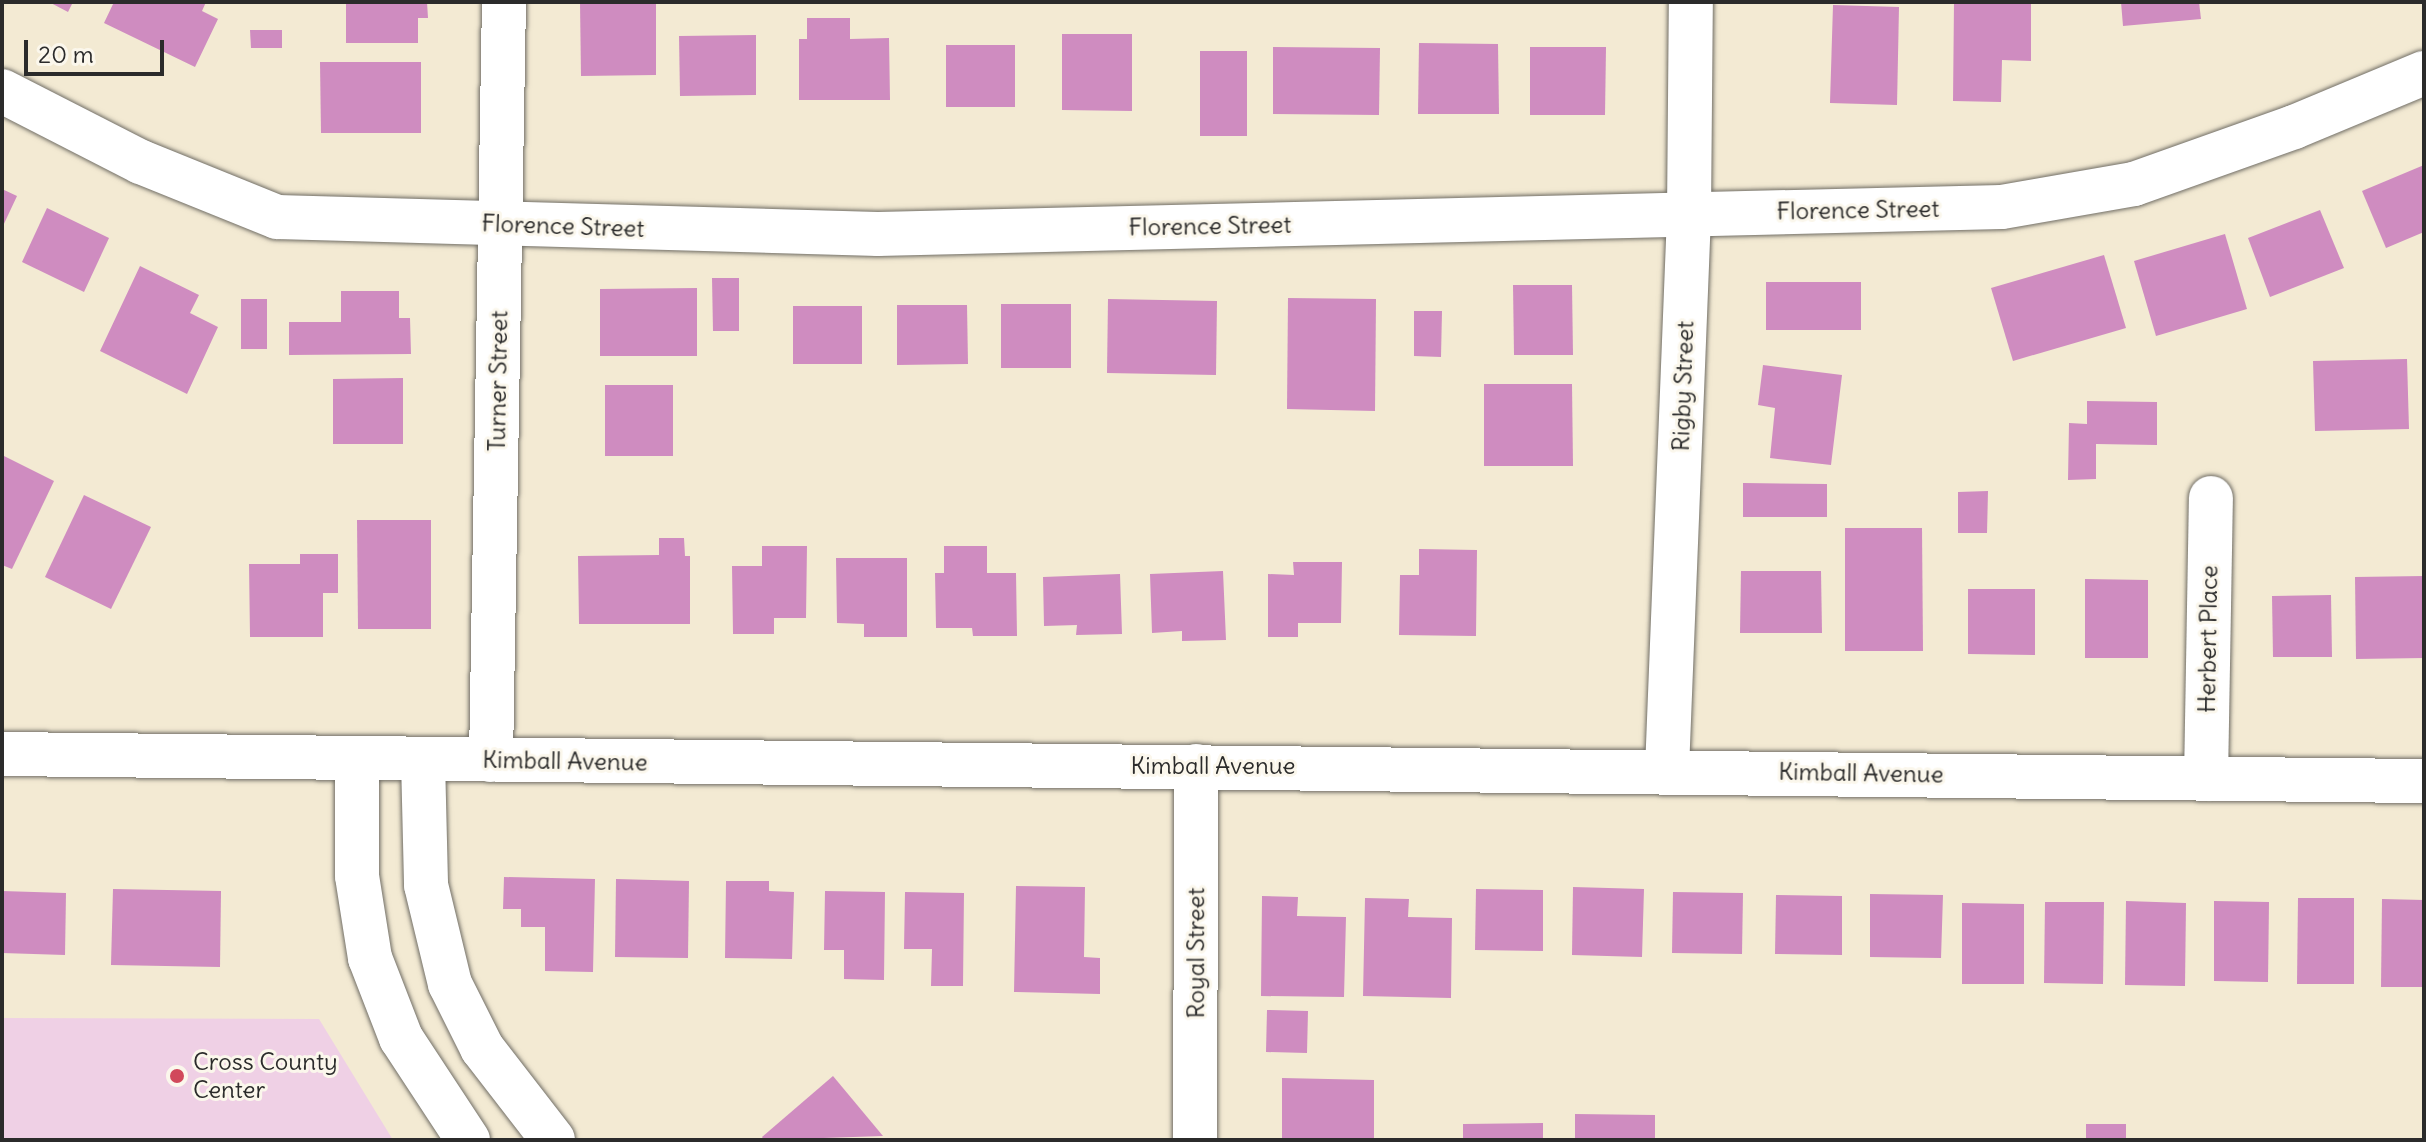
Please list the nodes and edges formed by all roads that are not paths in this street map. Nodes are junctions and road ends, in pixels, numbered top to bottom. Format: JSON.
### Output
{"nodes":[{"id":1,"x":504,"y":2,"type":"edge"},
{"id":2,"x":1691,"y":2,"type":"edge"},
{"id":3,"x":2424,"y":73,"type":"edge"},
{"id":4,"x":2,"y":91,"type":"edge"},
{"id":5,"x":1689,"y":214,"type":"junction"},
{"id":6,"x":500,"y":224,"type":"junction"},
{"id":7,"x":2211,"y":498,"type":"dead end"},
{"id":8,"x":2,"y":754,"type":"edge"},
{"id":9,"x":357,"y":759,"type":"junction"},
{"id":10,"x":423,"y":760,"type":"junction"},
{"id":11,"x":491,"y":760,"type":"junction"},
{"id":12,"x":1196,"y":766,"type":"junction"},
{"id":13,"x":1667,"y":770,"type":"junction"},
{"id":14,"x":2206,"y":779,"type":"junction"},
{"id":15,"x":2424,"y":781,"type":"edge"},
{"id":16,"x":468,"y":1140,"type":"edge"},
{"id":17,"x":553,"y":1140,"type":"edge"},
{"id":18,"x":1195,"y":1140,"type":"edge"}],
"edges":[{"from":1,"to":6,"type":"street","name":"Turner Street"},
{"from":2,"to":5,"type":"street","name":"Rigby Street"},
{"from":3,"to":5,"type":"street","name":"Florence Street"},
{"from":4,"to":6,"type":"street","name":"Florence Street"},
{"from":5,"to":6,"type":"street","name":"Florence Street"},
{"from":5,"to":13,"type":"street","name":"Rigby Street"},
{"from":6,"to":11,"type":"street","name":"Turner Street"},
{"from":7,"to":14,"type":"street","name":"Herbert Place"},
{"from":8,"to":9,"type":"street","name":"Kimball Avenue"},
{"from":9,"to":10,"type":"street","name":"Kimball Avenue"},
{"from":9,"to":16,"type":"street"},
{"from":10,"to":11,"type":"street","name":"Kimball Avenue"},
{"from":10,"to":17,"type":"street"},
{"from":11,"to":12,"type":"street","name":"Kimball Avenue"},
{"from":12,"to":13,"type":"street","name":"Kimball Avenue"},
{"from":12,"to":18,"type":"street","name":"Royal Street"},
{"from":13,"to":14,"type":"street","name":"Kimball Avenue"},
{"from":14,"to":15,"type":"street","name":"Kimball Avenue"}]}
